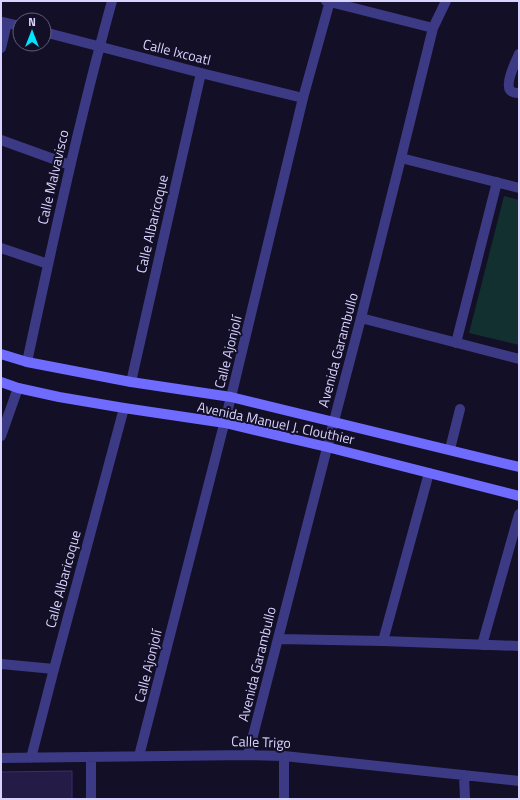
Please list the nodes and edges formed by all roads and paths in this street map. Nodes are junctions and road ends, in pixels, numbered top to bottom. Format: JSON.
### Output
{"nodes":[{"id":1,"x":112,"y":1,"type":"edge"},
{"id":2,"x":329,"y":1,"type":"edge"},
{"id":3,"x":446,"y":1,"type":"edge"},
{"id":4,"x":4,"y":22,"type":"edge"},
{"id":5,"x":432,"y":28,"type":"junction"},
{"id":6,"x":52,"y":34,"type":"edge"},
{"id":7,"x":100,"y":46,"type":"junction"},
{"id":8,"x":1,"y":48,"type":"edge"},
{"id":9,"x":519,"y":54,"type":"edge"},
{"id":10,"x":201,"y":73,"type":"junction"},
{"id":11,"x":519,"y":93,"type":"edge"},
{"id":12,"x":303,"y":98,"type":"junction"},
{"id":13,"x":1,"y":140,"type":"edge"},
{"id":14,"x":401,"y":158,"type":"junction"},
{"id":15,"x":70,"y":166,"type":"junction"},
{"id":16,"x":497,"y":182,"type":"junction"},
{"id":17,"x":519,"y":188,"type":"edge"},
{"id":18,"x":1,"y":248,"type":"edge"},
{"id":19,"x":48,"y":264,"type":"junction"},
{"id":20,"x":361,"y":318,"type":"junction"},
{"id":21,"x":456,"y":343,"type":"junction"},
{"id":22,"x":1,"y":354,"type":"edge"},
{"id":23,"x":519,"y":359,"type":"edge"},
{"id":24,"x":27,"y":362,"type":"junction"},
{"id":25,"x":1,"y":382,"type":"edge"},
{"id":26,"x":131,"y":382,"type":"junction"},
{"id":27,"x":18,"y":388,"type":"junction"},
{"id":28,"x":231,"y":397,"type":"junction"},
{"id":29,"x":124,"y":408,"type":"junction"},
{"id":30,"x":460,"y":409,"type":"dead end"},
{"id":31,"x":334,"y":421,"type":"junction"},
{"id":32,"x":225,"y":423,"type":"junction"},
{"id":33,"x":1,"y":436,"type":"edge"},
{"id":34,"x":327,"y":447,"type":"junction"},
{"id":35,"x":450,"y":449,"type":"junction"},
{"id":36,"x":519,"y":467,"type":"edge"},
{"id":37,"x":429,"y":473,"type":"junction"},
{"id":38,"x":519,"y":496,"type":"edge"},
{"id":39,"x":519,"y":514,"type":"edge"},
{"id":40,"x":278,"y":639,"type":"junction"},
{"id":41,"x":383,"y":641,"type":"junction"},
{"id":42,"x":482,"y":645,"type":"junction"},
{"id":43,"x":519,"y":646,"type":"edge"},
{"id":44,"x":1,"y":664,"type":"edge"},
{"id":45,"x":54,"y":668,"type":"junction"},
{"id":46,"x":248,"y":755,"type":"junction"},
{"id":47,"x":139,"y":756,"type":"junction"},
{"id":48,"x":284,"y":756,"type":"junction"},
{"id":49,"x":91,"y":757,"type":"junction"},
{"id":50,"x":1,"y":758,"type":"edge"},
{"id":51,"x":31,"y":758,"type":"junction"},
{"id":52,"x":464,"y":775,"type":"junction"},
{"id":53,"x":519,"y":781,"type":"edge"},
{"id":54,"x":91,"y":799,"type":"edge"},
{"id":55,"x":284,"y":799,"type":"edge"},
{"id":56,"x":464,"y":799,"type":"edge"}],
"edges":[{"from":1,"to":7,"type":"street","name":"Calle Malvavisco"},
{"from":2,"to":5,"type":"street"},
{"from":2,"to":12,"type":"street","name":"Calle Ajonjolí"},
{"from":3,"to":5,"type":"street","name":"Avenida Garambullo"},
{"from":4,"to":8,"type":"street"},
{"from":5,"to":14,"type":"street","name":"Avenida Garambullo"},
{"from":6,"to":7,"type":"street","name":"Calle Ixcoatl"},
{"from":7,"to":10,"type":"street","name":"Calle Ixcoatl"},
{"from":7,"to":15,"type":"street","name":"Calle Malvavisco"},
{"from":9,"to":11,"type":"street"},
{"from":10,"to":12,"type":"street","name":"Calle Ixcoatl"},
{"from":10,"to":26,"type":"street","name":"Calle Albaricoque"},
{"from":12,"to":28,"type":"street","name":"Calle Ajonjolí"},
{"from":13,"to":15,"type":"street"},
{"from":14,"to":16,"type":"street"},
{"from":14,"to":20,"type":"street","name":"Avenida Garambullo"},
{"from":15,"to":19,"type":"street","name":"Calle Malvavisco"},
{"from":16,"to":17,"type":"street"},
{"from":16,"to":21,"type":"street"},
{"from":18,"to":19,"type":"street"},
{"from":19,"to":24,"type":"street","name":"Calle Malvavisco"},
{"from":20,"to":21,"type":"street"},
{"from":20,"to":31,"type":"street","name":"Avenida Garambullo"},
{"from":21,"to":23,"type":"street"},
{"from":22,"to":24,"type":"main road","name":"Avenida Manuel J. Clouthier"},
{"from":24,"to":26,"type":"main road","name":"Avenida Manuel J. Clouthier"},
{"from":25,"to":27,"type":"main road","name":"Avenida Manuel J. Clouthier"},
{"from":26,"to":28,"type":"main road","name":"Avenida Manuel J. Clouthier"},
{"from":27,"to":29,"type":"main road","name":"Avenida Manuel J. Clouthier"},
{"from":27,"to":33,"type":"street"},
{"from":28,"to":31,"type":"main road","name":"Avenida Manuel J. Clouthier"},
{"from":28,"to":32,"type":"street","name":"Calle Ajonjolí"},
{"from":29,"to":32,"type":"main road","name":"Avenida Manuel J. Clouthier"},
{"from":29,"to":45,"type":"street","name":"Calle Albaricoque"},
{"from":30,"to":35,"type":"street"},
{"from":31,"to":34,"type":"street","name":"Avenida Garambullo"},
{"from":31,"to":35,"type":"main road","name":"Avenida Manuel J. Clouthier"},
{"from":32,"to":34,"type":"main road","name":"Avenida Manuel J. Clouthier"},
{"from":32,"to":47,"type":"street","name":"Calle Ajonjolí"},
{"from":34,"to":37,"type":"main road","name":"Avenida Manuel J. Clouthier"},
{"from":34,"to":40,"type":"street","name":"Avenida Garambullo"},
{"from":35,"to":36,"type":"main road","name":"Avenida Manuel J. Clouthier"},
{"from":37,"to":38,"type":"main road","name":"Avenida Manuel J. Clouthier"},
{"from":37,"to":41,"type":"street"},
{"from":39,"to":42,"type":"street"},
{"from":40,"to":41,"type":"street"},
{"from":40,"to":46,"type":"street","name":"Avenida Garambullo"},
{"from":41,"to":42,"type":"street"},
{"from":42,"to":43,"type":"street"},
{"from":44,"to":45,"type":"street"},
{"from":45,"to":51,"type":"street","name":"Calle Albaricoque"},
{"from":46,"to":47,"type":"street","name":"Calle Trigo"},
{"from":46,"to":48,"type":"street","name":"Calle Trigo"},
{"from":47,"to":49,"type":"street","name":"Calle Trigo"},
{"from":48,"to":52,"type":"street","name":"Calle Trigo"},
{"from":48,"to":55,"type":"street"},
{"from":49,"to":51,"type":"street","name":"Calle Trigo"},
{"from":49,"to":54,"type":"street"},
{"from":50,"to":51,"type":"street","name":"Calle Trigo"},
{"from":52,"to":53,"type":"street","name":"Calle Trigo"},
{"from":52,"to":56,"type":"street"}]}
